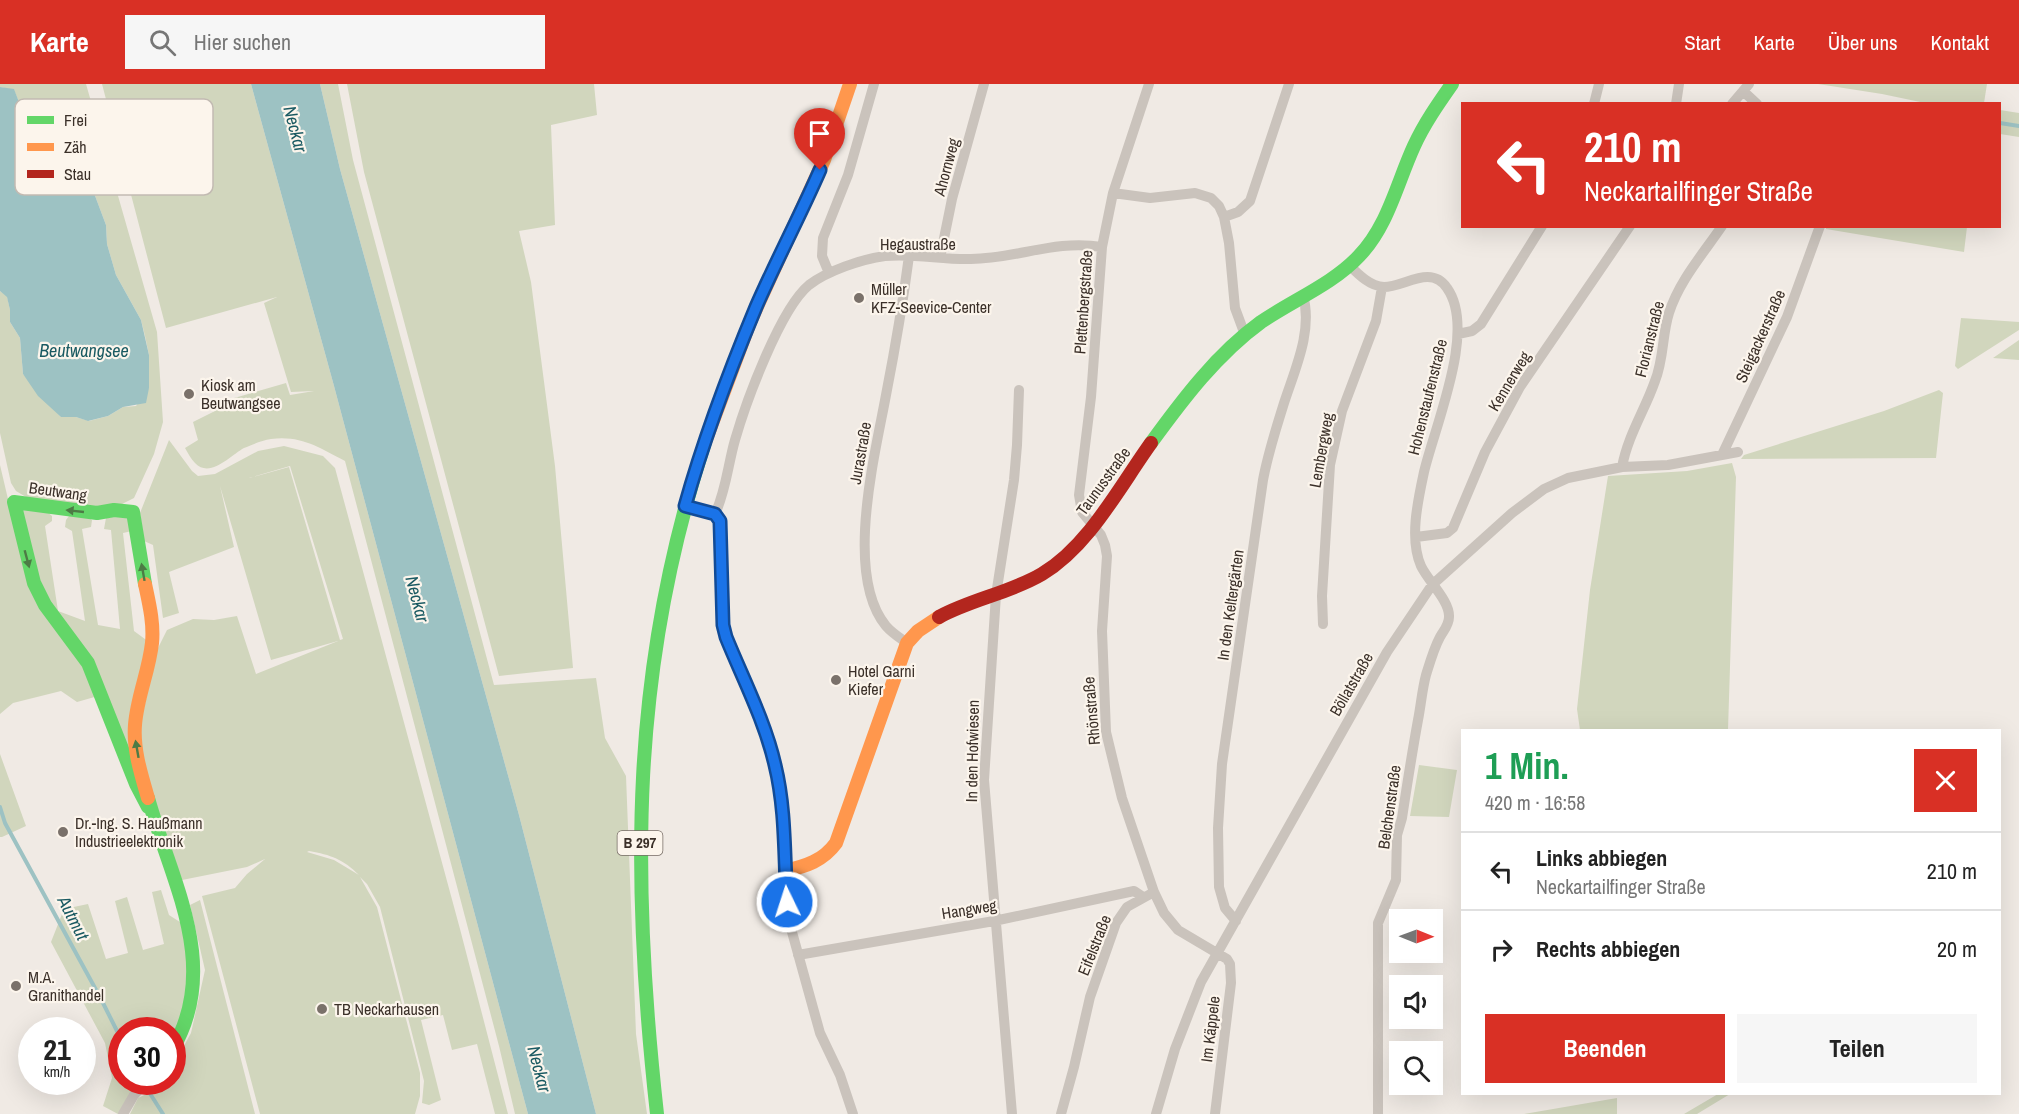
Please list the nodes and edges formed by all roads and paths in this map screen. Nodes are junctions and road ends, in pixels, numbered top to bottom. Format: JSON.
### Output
{"nodes":[{"id":1,"x":850,"y":84,"type":"edge"},
{"id":2,"x":874,"y":84,"type":"edge"},
{"id":3,"x":984,"y":84,"type":"edge"},
{"id":4,"x":1149,"y":84,"type":"edge"},
{"id":5,"x":1289,"y":84,"type":"edge"},
{"id":6,"x":1452,"y":84,"type":"edge"},
{"id":7,"x":1599,"y":84,"type":"edge"},
{"id":8,"x":1679,"y":84,"type":"edge"},
{"id":9,"x":1746,"y":88,"type":"edge"},
{"id":10,"x":1594,"y":102,"type":"edge"},
{"id":11,"x":1676,"y":102,"type":"edge"},
{"id":12,"x":1734,"y":102,"type":"edge"},
{"id":13,"x":1756,"y":102,"type":"edge"},
{"id":14,"x":1113,"y":193,"type":"junction"},
{"id":15,"x":1224,"y":217,"type":"junction"},
{"id":16,"x":1541,"y":228,"type":"edge"},
{"id":17,"x":1629,"y":228,"type":"edge"},
{"id":18,"x":1721,"y":228,"type":"edge"},
{"id":19,"x":1819,"y":228,"type":"edge"},
{"id":20,"x":1102,"y":247,"type":"junction"},
{"id":21,"x":909,"y":256,"type":"junction"},
{"id":22,"x":940,"y":258,"type":"junction"},
{"id":23,"x":1350,"y":266,"type":"junction"},
{"id":24,"x":829,"y":273,"type":"junction"},
{"id":25,"x":1382,"y":287,"type":"junction"},
{"id":26,"x":1303,"y":295,"type":"junction"},
{"id":27,"x":1458,"y":334,"type":"junction"},
{"id":28,"x":1245,"y":335,"type":"junction"},
{"id":29,"x":1019,"y":390,"type":"dead end"},
{"id":30,"x":1738,"y":452,"type":"dead end"},
{"id":31,"x":1722,"y":455,"type":"junction"},
{"id":32,"x":1622,"y":466,"type":"junction"},
{"id":33,"x":685,"y":506,"type":"junction"},
{"id":34,"x":715,"y":514,"type":"junction"},
{"id":35,"x":1092,"y":525,"type":"junction"},
{"id":36,"x":1416,"y":537,"type":"junction"},
{"id":37,"x":1432,"y":585,"type":"junction"},
{"id":38,"x":996,"y":595,"type":"junction"},
{"id":39,"x":1323,"y":624,"type":"dead end"},
{"id":40,"x":907,"y":643,"type":"junction"},
{"id":41,"x":148,"y":807,"type":"junction"},
{"id":42,"x":785,"y":871,"type":"junction"},
{"id":43,"x":1154,"y":892,"type":"junction"},
{"id":44,"x":1143,"y":897,"type":"junction"},
{"id":45,"x":994,"y":921,"type":"junction"},
{"id":46,"x":1236,"y":921,"type":"junction"},
{"id":47,"x":1218,"y":953,"type":"junction"},
{"id":48,"x":798,"y":955,"type":"junction"},
{"id":49,"x":186,"y":1024,"type":"edge"},
{"id":50,"x":134,"y":1095,"type":"edge"},
{"id":51,"x":123,"y":1114,"type":"edge"},
{"id":52,"x":657,"y":1114,"type":"edge"},
{"id":53,"x":854,"y":1114,"type":"edge"},
{"id":54,"x":1012,"y":1114,"type":"edge"},
{"id":55,"x":1061,"y":1114,"type":"edge"},
{"id":56,"x":1156,"y":1114,"type":"edge"},
{"id":57,"x":1215,"y":1114,"type":"edge"},
{"id":58,"x":1378,"y":1114,"type":"edge"}],
"edges":[{"from":1,"to":33,"type":"street","number":"B 297"},
{"from":2,"to":24,"type":"street"},
{"from":3,"to":22,"type":"street","name":"Ahornweg"},
{"from":4,"to":14,"type":"street","name":"Plettenbergstraße"},
{"from":5,"to":15,"type":"street"},
{"from":6,"to":23,"type":"street","name":"Taunusstraße"},
{"from":7,"to":10,"type":"street"},
{"from":8,"to":11,"type":"street"},
{"from":9,"to":12,"type":"street"},
{"from":9,"to":13,"type":"street"},
{"from":14,"to":15,"type":"street"},
{"from":14,"to":20,"type":"street","name":"Plettenbergstraße"},
{"from":15,"to":28,"type":"street"},
{"from":16,"to":27,"type":"street"},
{"from":17,"to":36,"type":"street","name":"Kennerweg"},
{"from":18,"to":32,"type":"street","name":"Florianstraße"},
{"from":19,"to":31,"type":"street","name":"Steigackerstraße"},
{"from":20,"to":22,"type":"street","name":"Hegaustraße"},
{"from":20,"to":35,"type":"street","name":"Plettenbergstraße"},
{"from":21,"to":22,"type":"street","name":"Hegaustraße"},
{"from":21,"to":24,"type":"street","name":"Hegaustraße"},
{"from":21,"to":40,"type":"street","name":"Jurastraße"},
{"from":23,"to":25,"type":"street"},
{"from":23,"to":26,"type":"street","name":"Taunusstraße"},
{"from":24,"to":34,"type":"street","name":"Hegaustraße"},
{"from":25,"to":27,"type":"street","name":"Hohenstaufenstraße"},
{"from":25,"to":39,"type":"street","name":"Lembergweg"},
{"from":26,"to":28,"type":"street","name":"Taunusstraße"},
{"from":26,"to":46,"type":"street","name":"In den Keltergärten"},
{"from":27,"to":36,"type":"street","name":"Hohenstaufenstraße"},
{"from":28,"to":35,"type":"street","name":"Taunusstraße"},
{"from":29,"to":38,"type":"street","name":"In den Hofwiesen"},
{"from":30,"to":31,"type":"street","name":"Böllatstraße"},
{"from":31,"to":32,"type":"street","name":"Böllatstraße"},
{"from":32,"to":37,"type":"street","name":"Böllatstraße"},
{"from":33,"to":34,"type":"street"},
{"from":33,"to":52,"type":"street","number":"B 297"},
{"from":34,"to":42,"type":"street"},
{"from":35,"to":38,"type":"street","name":"Taunusstraße"},
{"from":35,"to":43,"type":"street","name":"Rhönstraße"},
{"from":36,"to":37,"type":"street","name":"Hohenstaufenstraße"},
{"from":37,"to":46,"type":"street","name":"Böllatstraße"},
{"from":37,"to":58,"type":"street","name":"Belchenstraße"},
{"from":38,"to":40,"type":"street","name":"Taunusstraße"},
{"from":38,"to":45,"type":"street","name":"In den Hofwiesen"},
{"from":40,"to":42,"type":"street","name":"Taunusstraße"},
{"from":41,"to":41,"type":"street","name":"Beutwang","one_way":true},
{"from":41,"to":49,"type":"street","name":"Beutwang"},
{"from":42,"to":48,"type":"street"},
{"from":43,"to":44,"type":"street","name":"Eifelstraße"},
{"from":43,"to":47,"type":"street"},
{"from":44,"to":45,"type":"street","name":"Hangweg"},
{"from":44,"to":55,"type":"street","name":"Eifelstraße"},
{"from":45,"to":48,"type":"street","name":"Hangweg"},
{"from":45,"to":54,"type":"street","name":"In den Hofwiesen"},
{"from":46,"to":47,"type":"street","name":"Böllatstraße"},
{"from":47,"to":56,"type":"street","name":"Böllatstraße"},
{"from":47,"to":57,"type":"street","name":"Im Käppele"},
{"from":48,"to":53,"type":"street"},
{"from":50,"to":51,"type":"street"}]}
